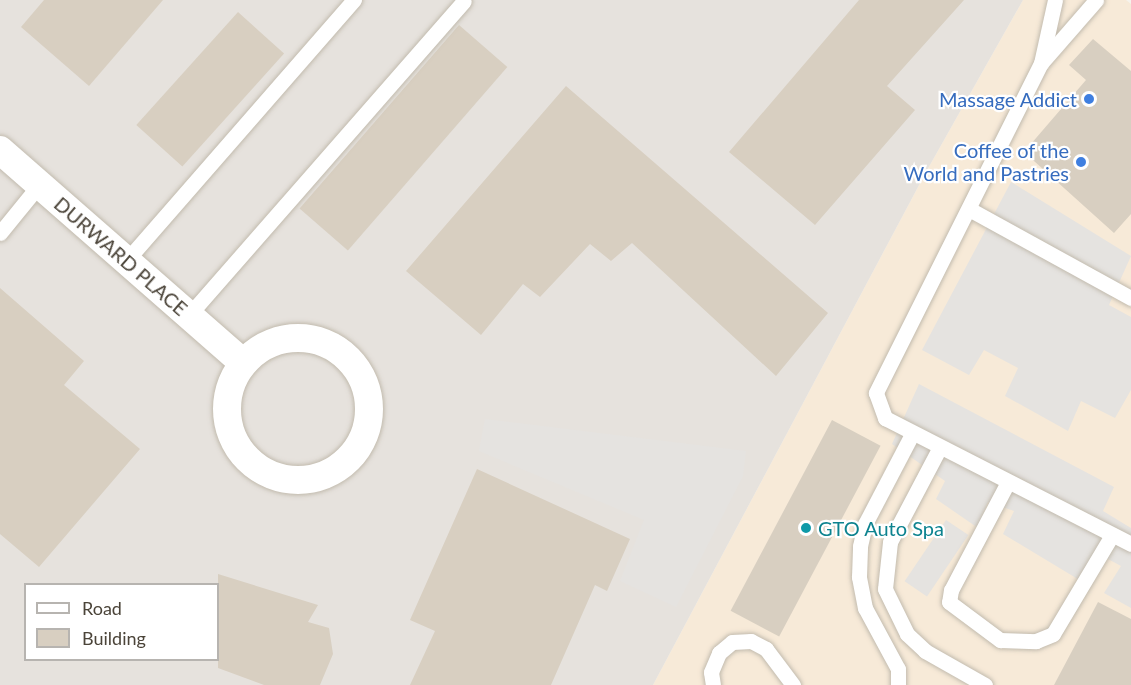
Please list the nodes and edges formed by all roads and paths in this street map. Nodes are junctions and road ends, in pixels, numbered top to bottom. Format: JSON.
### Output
{"nodes":[{"id":1,"x":354,"y":0,"type":"edge"},
{"id":2,"x":1055,"y":0,"type":"edge"},
{"id":3,"x":1096,"y":0,"type":"edge"},
{"id":4,"x":464,"y":1,"type":"edge"},
{"id":5,"x":1041,"y":63,"type":"junction"},
{"id":6,"x":0,"y":150,"type":"edge"},
{"id":7,"x":39,"y":185,"type":"junction"},
{"id":8,"x":969,"y":209,"type":"junction"},
{"id":9,"x":0,"y":233,"type":"edge"},
{"id":10,"x":126,"y":261,"type":"junction"},
{"id":11,"x":1131,"y":298,"type":"edge"},
{"id":12,"x":189,"y":315,"type":"junction"},
{"id":13,"x":242,"y":362,"type":"junction"},
{"id":14,"x":912,"y":434,"type":"junction"},
{"id":15,"x":940,"y":447,"type":"junction"},
{"id":16,"x":1008,"y":482,"type":"junction"},
{"id":17,"x":1112,"y":535,"type":"junction"},
{"id":18,"x":1131,"y":544,"type":"edge"},
{"id":19,"x":713,"y":685,"type":"edge"},
{"id":20,"x":794,"y":685,"type":"edge"},
{"id":21,"x":898,"y":685,"type":"edge"},
{"id":22,"x":985,"y":685,"type":"edge"}],
"edges":[{"from":1,"to":10,"type":"lane"},
{"from":2,"to":5,"type":"lane"},
{"from":3,"to":5,"type":"lane"},
{"from":4,"to":12,"type":"lane"},
{"from":5,"to":8,"type":"lane"},
{"from":6,"to":7,"type":"street","name":"DURWARD PLACE"},
{"from":7,"to":9,"type":"lane"},
{"from":7,"to":10,"type":"street","name":"DURWARD PLACE"},
{"from":8,"to":11,"type":"lane"},
{"from":8,"to":14,"type":"lane"},
{"from":10,"to":12,"type":"street","name":"DURWARD PLACE"},
{"from":12,"to":13,"type":"street","name":"DURWARD PLACE"},
{"from":13,"to":13,"type":"street"},
{"from":14,"to":15,"type":"lane"},
{"from":14,"to":21,"type":"lane"},
{"from":15,"to":16,"type":"lane"},
{"from":15,"to":22,"type":"lane"},
{"from":16,"to":17,"type":"lane"},
{"from":16,"to":17,"type":"lane"},
{"from":17,"to":18,"type":"lane"},
{"from":19,"to":20,"type":"lane"}]}
